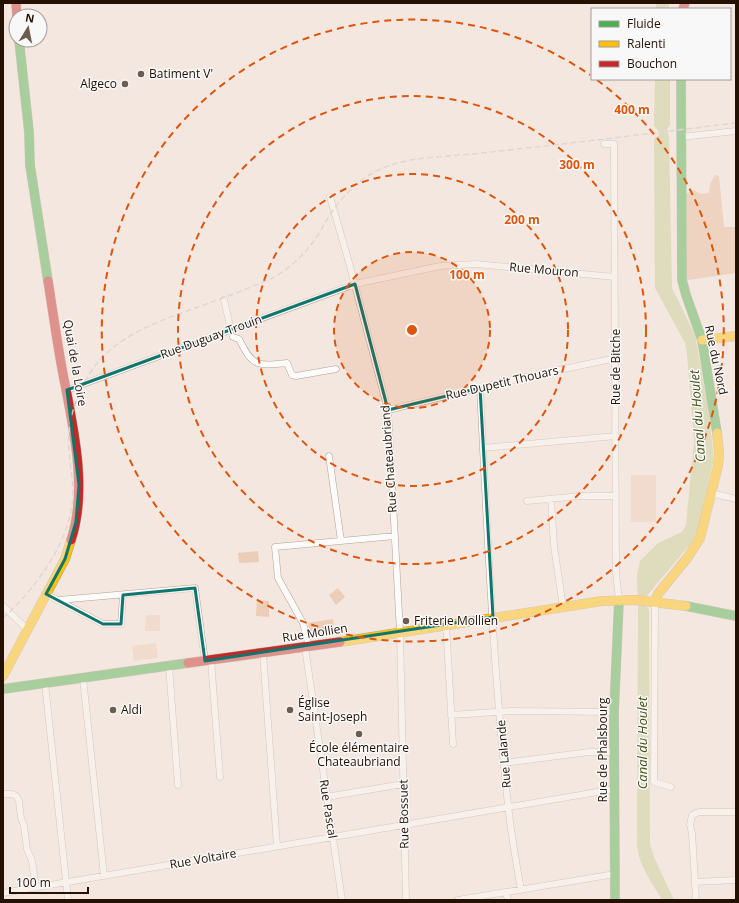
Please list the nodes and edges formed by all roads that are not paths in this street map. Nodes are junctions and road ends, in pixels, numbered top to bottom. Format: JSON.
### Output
{"nodes":[{"id":1,"x":20,"y":48,"type":"edge"},
{"id":2,"x":681,"y":80,"type":"edge"},
{"id":3,"x":736,"y":131,"type":"edge"},
{"id":4,"x":681,"y":137,"type":"junction"},
{"id":5,"x":604,"y":144,"type":"dead end"},
{"id":6,"x":330,"y":197,"type":"dead end"},
{"id":7,"x":615,"y":277,"type":"junction"},
{"id":8,"x":355,"y":284,"type":"junction"},
{"id":9,"x":224,"y":300,"type":"dead end"},
{"id":10,"x":231,"y":330,"type":"junction"},
{"id":11,"x":736,"y":336,"type":"edge"},
{"id":12,"x":233,"y":337,"type":"dead end"},
{"id":13,"x":702,"y":340,"type":"junction"},
{"id":14,"x":616,"y":358,"type":"junction"},
{"id":15,"x":336,"y":369,"type":"dead end"},
{"id":16,"x":480,"y":388,"type":"junction"},
{"id":17,"x":67,"y":390,"type":"junction"},
{"id":18,"x":388,"y":410,"type":"junction"},
{"id":19,"x":616,"y":436,"type":"junction"},
{"id":20,"x":483,"y":448,"type":"junction"},
{"id":21,"x":329,"y":456,"type":"dead end"},
{"id":22,"x":711,"y":493,"type":"junction"},
{"id":23,"x":616,"y":496,"type":"junction"},
{"id":24,"x":551,"y":499,"type":"junction"},
{"id":25,"x":736,"y":500,"type":"edge"},
{"id":26,"x":527,"y":501,"type":"dead end"},
{"id":27,"x":395,"y":536,"type":"junction"},
{"id":28,"x":340,"y":541,"type":"junction"},
{"id":29,"x":46,"y":594,"type":"junction"},
{"id":30,"x":123,"y":595,"type":"junction"},
{"id":31,"x":59,"y":600,"type":"junction"},
{"id":32,"x":619,"y":600,"type":"junction"},
{"id":33,"x":651,"y":601,"type":"junction"},
{"id":34,"x":3,"y":606,"type":"edge"},
{"id":35,"x":563,"y":607,"type":"junction"},
{"id":36,"x":736,"y":616,"type":"edge"},
{"id":37,"x":493,"y":617,"type":"junction"},
{"id":38,"x":446,"y":624,"type":"junction"},
{"id":39,"x":27,"y":629,"type":"junction"},
{"id":40,"x":400,"y":632,"type":"junction"},
{"id":41,"x":307,"y":647,"type":"junction"},
{"id":42,"x":263,"y":653,"type":"junction"},
{"id":43,"x":208,"y":661,"type":"junction"},
{"id":44,"x":169,"y":666,"type":"junction"},
{"id":45,"x":3,"y":676,"type":"edge"},
{"id":46,"x":83,"y":678,"type":"junction"},
{"id":47,"x":45,"y":683,"type":"junction"},
{"id":48,"x":3,"y":689,"type":"edge"},
{"id":49,"x":500,"y":712,"type":"junction"},
{"id":50,"x":615,"y":712,"type":"junction"},
{"id":51,"x":451,"y":715,"type":"junction"},
{"id":52,"x":453,"y":744,"type":"dead end"},
{"id":53,"x":614,"y":752,"type":"junction"},
{"id":54,"x":504,"y":763,"type":"junction"},
{"id":55,"x":220,"y":776,"type":"dead end"},
{"id":56,"x":403,"y":784,"type":"junction"},
{"id":57,"x":178,"y":785,"type":"dead end"},
{"id":58,"x":671,"y":787,"type":"dead end"},
{"id":59,"x":615,"y":789,"type":"junction"},
{"id":60,"x":3,"y":794,"type":"edge"},
{"id":61,"x":326,"y":797,"type":"junction"},
{"id":62,"x":508,"y":807,"type":"junction"},
{"id":63,"x":736,"y":812,"type":"edge"},
{"id":64,"x":404,"y":825,"type":"junction"},
{"id":65,"x":333,"y":837,"type":"junction"},
{"id":66,"x":277,"y":846,"type":"junction"},
{"id":67,"x":615,"y":874,"type":"junction"},
{"id":68,"x":104,"y":876,"type":"junction"},
{"id":69,"x":736,"y":880,"type":"edge"},
{"id":70,"x":66,"y":882,"type":"junction"},
{"id":71,"x":695,"y":882,"type":"junction"},
{"id":72,"x":36,"y":888,"type":"junction"},
{"id":73,"x":520,"y":890,"type":"junction"},
{"id":74,"x":506,"y":892,"type":"junction"},
{"id":75,"x":3,"y":893,"type":"edge"},
{"id":76,"x":68,"y":900,"type":"edge"},
{"id":77,"x":342,"y":900,"type":"edge"},
{"id":78,"x":406,"y":900,"type":"edge"},
{"id":79,"x":458,"y":900,"type":"edge"},
{"id":80,"x":508,"y":900,"type":"edge"},
{"id":81,"x":615,"y":900,"type":"edge"},
{"id":82,"x":696,"y":900,"type":"edge"}],
"edges":[{"from":1,"to":17,"type":"street","name":"Quai de la Loire"},
{"from":2,"to":4,"type":"street","name":"Rue du Nord"},
{"from":3,"to":4,"type":"street"},
{"from":4,"to":13,"type":"street","name":"Rue du Nord"},
{"from":5,"to":7,"type":"street","name":"Rue de Bitche"},
{"from":6,"to":8,"type":"street","name":"Rue Chateaubriand"},
{"from":7,"to":8,"type":"street","name":"Rue Mouron"},
{"from":7,"to":14,"type":"street","name":"Rue de Bitche"},
{"from":8,"to":10,"type":"street","name":"Rue Duguay Trouin"},
{"from":8,"to":18,"type":"street","name":"Rue Chateaubriand"},
{"from":9,"to":10,"type":"street"},
{"from":10,"to":17,"type":"street","name":"Rue Duguay Trouin"},
{"from":11,"to":13,"type":"street"},
{"from":12,"to":15,"type":"street"},
{"from":13,"to":22,"type":"street","name":"Rue du Nord"},
{"from":14,"to":16,"type":"street","name":"Rue Dupetit Thouars"},
{"from":14,"to":19,"type":"street","name":"Rue de Bitche"},
{"from":16,"to":18,"type":"street","name":"Rue Dupetit Thouars"},
{"from":16,"to":20,"type":"street","name":"Rue Lalande"},
{"from":17,"to":29,"type":"street","name":"Quai de la Loire"},
{"from":18,"to":27,"type":"street","name":"Rue Chateaubriand"},
{"from":19,"to":20,"type":"street"},
{"from":19,"to":23,"type":"street","name":"Rue de Bitche"},
{"from":20,"to":37,"type":"street","name":"Rue Lalande"},
{"from":21,"to":28,"type":"street"},
{"from":22,"to":25,"type":"street"},
{"from":22,"to":33,"type":"street","name":"Rue du Nord"},
{"from":23,"to":24,"type":"street"},
{"from":23,"to":32,"type":"street","name":"Rue de Bitche"},
{"from":24,"to":26,"type":"street"},
{"from":24,"to":35,"type":"street"},
{"from":27,"to":28,"type":"street"},
{"from":27,"to":40,"type":"street","name":"Rue Chateaubriand"},
{"from":28,"to":41,"type":"street","name":"Rue Pascal"},
{"from":29,"to":31,"type":"street"},
{"from":29,"to":39,"type":"street","name":"Quai de la Loire"},
{"from":30,"to":31,"type":"street"},
{"from":30,"to":31,"type":"street"},
{"from":30,"to":43,"type":"street"},
{"from":32,"to":33,"type":"street","name":"Rue Mollien"},
{"from":32,"to":35,"type":"street","name":"Rue Mollien"},
{"from":32,"to":50,"type":"street","name":"Rue de Phalsbourg"},
{"from":33,"to":36,"type":"street","name":"Rue Mollien"},
{"from":33,"to":58,"type":"street"},
{"from":34,"to":39,"type":"street"},
{"from":35,"to":37,"type":"street","name":"Rue Mollien"},
{"from":37,"to":38,"type":"street","name":"Rue Mollien"},
{"from":37,"to":49,"type":"street","name":"Rue Lalande"},
{"from":38,"to":40,"type":"street","name":"Rue Mollien"},
{"from":38,"to":51,"type":"street"},
{"from":39,"to":45,"type":"street","name":"Quai de la Loire"},
{"from":40,"to":41,"type":"street","name":"Rue Mollien"},
{"from":40,"to":56,"type":"street","name":"Rue Bossuet"},
{"from":41,"to":42,"type":"street","name":"Rue Mollien"},
{"from":41,"to":61,"type":"street","name":"Rue Pascal"},
{"from":42,"to":43,"type":"street","name":"Rue Mollien"},
{"from":42,"to":66,"type":"street"},
{"from":43,"to":44,"type":"street","name":"Rue Mollien"},
{"from":43,"to":55,"type":"street"},
{"from":44,"to":46,"type":"street","name":"Rue Mollien"},
{"from":44,"to":57,"type":"street"},
{"from":46,"to":47,"type":"street","name":"Rue Mollien"},
{"from":46,"to":68,"type":"street"},
{"from":47,"to":48,"type":"street","name":"Rue Mollien"},
{"from":47,"to":70,"type":"street"},
{"from":49,"to":50,"type":"street"},
{"from":49,"to":51,"type":"street"},
{"from":49,"to":54,"type":"street","name":"Rue Lalande"},
{"from":50,"to":53,"type":"street","name":"Rue de Phalsbourg"},
{"from":51,"to":52,"type":"street"},
{"from":53,"to":54,"type":"street"},
{"from":53,"to":59,"type":"street","name":"Rue de Phalsbourg"},
{"from":54,"to":62,"type":"street","name":"Rue Lalande"},
{"from":56,"to":61,"type":"street"},
{"from":56,"to":64,"type":"street","name":"Rue Bossuet"},
{"from":59,"to":62,"type":"street","name":"Rue Voltaire"},
{"from":59,"to":67,"type":"street","name":"Rue de Phalsbourg"},
{"from":60,"to":72,"type":"street"},
{"from":61,"to":65,"type":"street","name":"Rue Pascal"},
{"from":62,"to":64,"type":"street","name":"Rue Voltaire"},
{"from":62,"to":73,"type":"street","name":"Rue Lalande"},
{"from":63,"to":71,"type":"street"},
{"from":64,"to":65,"type":"street","name":"Rue Voltaire"},
{"from":64,"to":78,"type":"street","name":"Rue Bossuet"},
{"from":65,"to":66,"type":"street","name":"Rue Voltaire"},
{"from":65,"to":77,"type":"street","name":"Rue Pascal"},
{"from":66,"to":68,"type":"street","name":"Rue Voltaire"},
{"from":67,"to":73,"type":"street"},
{"from":67,"to":81,"type":"street","name":"Rue de Phalsbourg"},
{"from":68,"to":70,"type":"street","name":"Rue Voltaire"},
{"from":69,"to":71,"type":"street"},
{"from":70,"to":72,"type":"street","name":"Rue Voltaire"},
{"from":70,"to":76,"type":"street"},
{"from":71,"to":82,"type":"street"},
{"from":72,"to":75,"type":"street","name":"Rue Voltaire"},
{"from":73,"to":74,"type":"street"},
{"from":74,"to":79,"type":"street"},
{"from":74,"to":80,"type":"street"}]}
